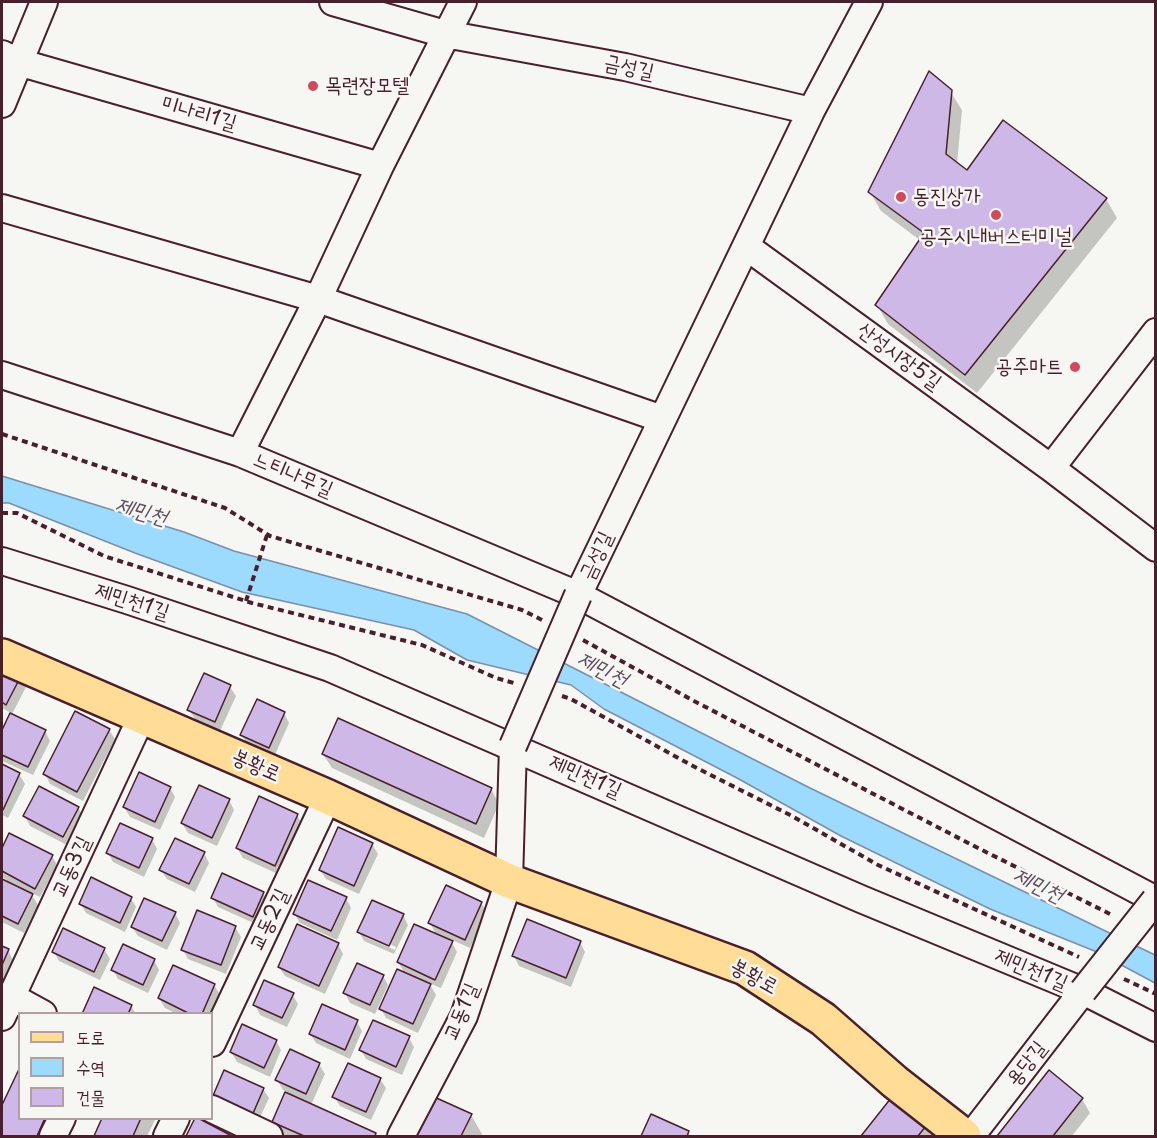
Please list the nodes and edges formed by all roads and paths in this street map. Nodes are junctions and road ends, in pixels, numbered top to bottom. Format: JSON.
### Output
{"nodes":[{"id":1,"x":44,"y":2,"type":"edge"},
{"id":2,"x":333,"y":2,"type":"edge"},
{"id":3,"x":463,"y":2,"type":"edge"},
{"id":4,"x":869,"y":2,"type":"edge"},
{"id":5,"x":445,"y":34,"type":"junction"},
{"id":6,"x":10,"y":58,"type":"edge"},
{"id":7,"x":2,"y":104,"type":"edge"},
{"id":8,"x":811,"y":111,"type":"junction"},
{"id":9,"x":380,"y":166,"type":"junction"},
{"id":10,"x":2,"y":208,"type":"edge"},
{"id":11,"x":747,"y":247,"type":"junction"},
{"id":12,"x":318,"y":299,"type":"junction"},
{"id":13,"x":1155,"y":332,"type":"edge"},
{"id":14,"x":2,"y":375,"type":"edge"},
{"id":15,"x":662,"y":419,"type":"junction"},
{"id":16,"x":2,"y":434,"type":"edge"},
{"id":17,"x":240,"y":453,"type":"junction"},
{"id":18,"x":1051,"y":468,"type":"junction"},
{"id":19,"x":2,"y":513,"type":"edge"},
{"id":20,"x":267,"y":535,"type":"junction"},
{"id":21,"x":1155,"y":548,"type":"edge"},
{"id":22,"x":2,"y":561,"type":"edge"},
{"id":23,"x":578,"y":595,"type":"junction"},
{"id":24,"x":246,"y":601,"type":"junction"},
{"id":25,"x":551,"y":624,"type":"dead end"},
{"id":26,"x":580,"y":638,"type":"dead end"},
{"id":27,"x":2,"y":656,"type":"edge"},
{"id":28,"x":517,"y":684,"type":"dead end"},
{"id":29,"x":560,"y":696,"type":"dead end"},
{"id":30,"x":142,"y":716,"type":"junction"},
{"id":31,"x":513,"y":746,"type":"junction"},
{"id":32,"x":328,"y":797,"type":"junction"},
{"id":33,"x":509,"y":881,"type":"junction"},
{"id":34,"x":1155,"y":900,"type":"edge"},
{"id":35,"x":1113,"y":916,"type":"dead end"},
{"id":36,"x":1082,"y":959,"type":"dead end"},
{"id":37,"x":1124,"y":978,"type":"dead end"},
{"id":38,"x":1083,"y":991,"type":"junction"},
{"id":39,"x":1155,"y":994,"type":"edge"},
{"id":40,"x":7,"y":1007,"type":"edge"},
{"id":41,"x":33,"y":1012,"type":"edge"},
{"id":42,"x":1155,"y":1028,"type":"edge"},
{"id":43,"x":213,"y":1041,"type":"edge"},
{"id":44,"x":213,"y":1110,"type":"edge"},
{"id":45,"x":62,"y":1120,"type":"edge"},
{"id":46,"x":176,"y":1120,"type":"edge"},
{"id":47,"x":254,"y":1133,"type":"edge"},
{"id":48,"x":53,"y":1137,"type":"edge"},
{"id":49,"x":167,"y":1137,"type":"edge"},
{"id":50,"x":401,"y":1137,"type":"edge"},
{"id":51,"x":964,"y":1137,"type":"edge"},
{"id":52,"x":971,"y":1137,"type":"edge"}],
"edges":[{"from":1,"to":6,"type":"street"},
{"from":2,"to":5,"type":"street"},
{"from":3,"to":5,"type":"street"},
{"from":4,"to":8,"type":"street","name":"금성길"},
{"from":5,"to":8,"type":"street","name":"금성길"},
{"from":5,"to":9,"type":"street"},
{"from":6,"to":7,"type":"street"},
{"from":6,"to":9,"type":"street","name":"미나리1길"},
{"from":8,"to":11,"type":"street","name":"금성길"},
{"from":9,"to":12,"type":"street"},
{"from":10,"to":12,"type":"street"},
{"from":11,"to":15,"type":"street","name":"금성길"},
{"from":11,"to":18,"type":"street","name":"산성시장5길"},
{"from":12,"to":15,"type":"street"},
{"from":12,"to":17,"type":"street"},
{"from":13,"to":18,"type":"street"},
{"from":14,"to":17,"type":"street","name":"느티나무길"},
{"from":15,"to":23,"type":"street","name":"금성길"},
{"from":16,"to":20,"type":"path"},
{"from":17,"to":23,"type":"street","name":"느티나무길"},
{"from":18,"to":21,"type":"street","name":"산성시장5길"},
{"from":19,"to":24,"type":"path"},
{"from":20,"to":24,"type":"path"},
{"from":20,"to":25,"type":"path"},
{"from":22,"to":31,"type":"street","name":"제민천1길"},
{"from":23,"to":31,"type":"street","name":"금성길","bridge":true},
{"from":23,"to":34,"type":"street","name":"느티나무길"},
{"from":24,"to":28,"type":"path"},
{"from":26,"to":35,"type":"path"},
{"from":27,"to":30,"type":"main road","name":"봉황로"},
{"from":29,"to":36,"type":"path"},
{"from":30,"to":32,"type":"main road","name":"봉황로"},
{"from":30,"to":40,"type":"street","name":"교동3길"},
{"from":31,"to":33,"type":"street"},
{"from":31,"to":38,"type":"street","name":"제민천1길"},
{"from":32,"to":33,"type":"main road","name":"봉황로"},
{"from":32,"to":43,"type":"street","name":"교동2길"},
{"from":33,"to":50,"type":"street","name":"교동1길"},
{"from":33,"to":51,"type":"main road","name":"봉황로"},
{"from":34,"to":38,"type":"street","name":"용당길","bridge":true},
{"from":37,"to":39,"type":"path"},
{"from":38,"to":42,"type":"street","name":"제민천1길"},
{"from":38,"to":52,"type":"street","name":"용당길"},
{"from":40,"to":41,"type":"street"},
{"from":44,"to":47,"type":"street"},
{"from":45,"to":48,"type":"street"},
{"from":46,"to":49,"type":"street"}]}
